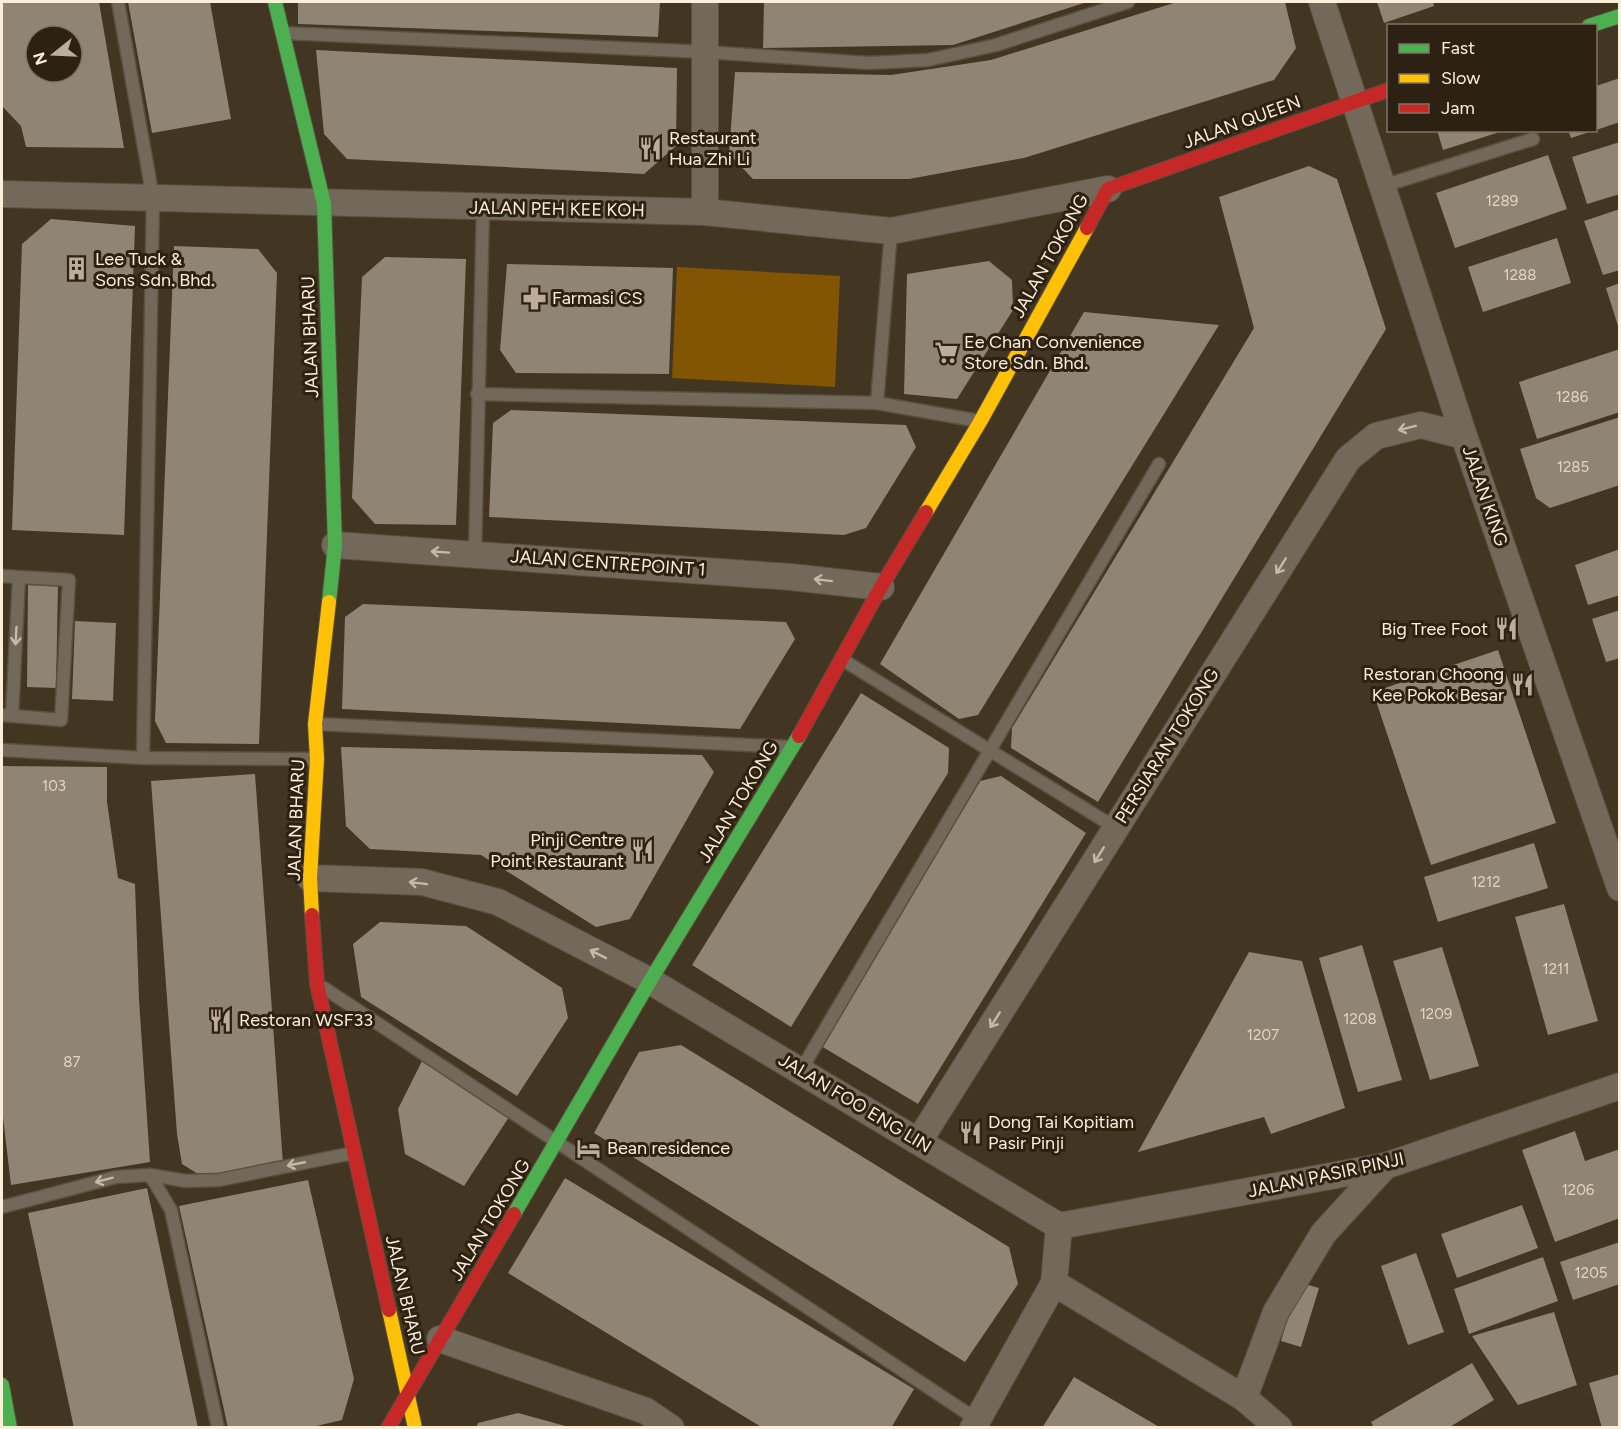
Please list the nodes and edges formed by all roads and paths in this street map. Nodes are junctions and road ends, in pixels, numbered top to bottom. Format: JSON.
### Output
{"nodes":[{"id":1,"x":117,"y":2,"type":"edge"},
{"id":2,"x":275,"y":2,"type":"edge"},
{"id":3,"x":705,"y":2,"type":"edge"},
{"id":4,"x":1128,"y":2,"type":"edge"},
{"id":5,"x":1322,"y":2,"type":"edge"},
{"id":6,"x":1620,"y":16,"type":"edge"},
{"id":7,"x":1595,"y":24,"type":"edge"},
{"id":8,"x":281,"y":33,"type":"junction"},
{"id":9,"x":706,"y":52,"type":"junction"},
{"id":10,"x":1387,"y":91,"type":"edge"},
{"id":11,"x":1355,"y":101,"type":"junction"},
{"id":12,"x":1533,"y":139,"type":"dead end"},
{"id":13,"x":1383,"y":186,"type":"junction"},
{"id":14,"x":1108,"y":189,"type":"junction"},
{"id":15,"x":2,"y":194,"type":"edge"},
{"id":16,"x":153,"y":198,"type":"junction"},
{"id":17,"x":324,"y":204,"type":"junction"},
{"id":18,"x":483,"y":207,"type":"junction"},
{"id":19,"x":705,"y":212,"type":"junction"},
{"id":20,"x":891,"y":231,"type":"junction"},
{"id":21,"x":477,"y":394,"type":"junction"},
{"id":22,"x":877,"y":403,"type":"junction"},
{"id":23,"x":980,"y":422,"type":"junction"},
{"id":24,"x":1464,"y":436,"type":"junction"},
{"id":25,"x":1159,"y":464,"type":"dead end"},
{"id":26,"x":335,"y":544,"type":"junction"},
{"id":27,"x":475,"y":554,"type":"junction"},
{"id":28,"x":2,"y":576,"type":"edge"},
{"id":29,"x":19,"y":578,"type":"junction"},
{"id":30,"x":881,"y":587,"type":"junction"},
{"id":31,"x":841,"y":659,"type":"junction"},
{"id":32,"x":7,"y":716,"type":"edge"},
{"id":33,"x":315,"y":724,"type":"junction"},
{"id":34,"x":793,"y":747,"type":"junction"},
{"id":35,"x":2,"y":750,"type":"edge"},
{"id":36,"x":990,"y":750,"type":"junction"},
{"id":37,"x":143,"y":758,"type":"junction"},
{"id":38,"x":317,"y":759,"type":"junction"},
{"id":39,"x":1116,"y":828,"type":"junction"},
{"id":40,"x":310,"y":878,"type":"junction"},
{"id":41,"x":1620,"y":888,"type":"edge"},
{"id":42,"x":650,"y":981,"type":"junction"},
{"id":43,"x":317,"y":984,"type":"junction"},
{"id":44,"x":801,"y":1070,"type":"junction"},
{"id":45,"x":1620,"y":1086,"type":"edge"},
{"id":46,"x":919,"y":1141,"type":"junction"},
{"id":47,"x":558,"y":1142,"type":"junction"},
{"id":48,"x":354,"y":1153,"type":"junction"},
{"id":49,"x":1385,"y":1166,"type":"junction"},
{"id":50,"x":150,"y":1174,"type":"junction"},
{"id":51,"x":2,"y":1207,"type":"edge"},
{"id":52,"x":1059,"y":1226,"type":"junction"},
{"id":53,"x":1054,"y":1283,"type":"junction"},
{"id":54,"x":440,"y":1339,"type":"junction"},
{"id":55,"x":2,"y":1385,"type":"edge"},
{"id":56,"x":410,"y":1392,"type":"junction"},
{"id":57,"x":1244,"y":1398,"type":"junction"},
{"id":58,"x":644,"y":1419,"type":"edge"},
{"id":59,"x":7,"y":1424,"type":"edge"},
{"id":60,"x":976,"y":1424,"type":"edge"},
{"id":61,"x":218,"y":1428,"type":"edge"},
{"id":62,"x":388,"y":1428,"type":"edge"},
{"id":63,"x":415,"y":1428,"type":"edge"},
{"id":64,"x":671,"y":1428,"type":"edge"},
{"id":65,"x":1279,"y":1428,"type":"edge"}],
"edges":[{"from":1,"to":16,"type":"lane"},
{"from":2,"to":8,"type":"main road","name":"JALAN BHARU"},
{"from":3,"to":9,"type":"street"},
{"from":4,"to":9,"type":"lane"},
{"from":5,"to":11,"type":"street","name":"JALAN KING"},
{"from":6,"to":7,"type":"main road"},
{"from":8,"to":9,"type":"lane"},
{"from":8,"to":17,"type":"main road","name":"JALAN BHARU"},
{"from":9,"to":19,"type":"street"},
{"from":10,"to":11,"type":"main road","name":"JALAN QUEEN"},
{"from":11,"to":13,"type":"street","name":"JALAN KING"},
{"from":11,"to":14,"type":"main road","name":"JALAN QUEEN"},
{"from":12,"to":13,"type":"lane"},
{"from":13,"to":24,"type":"street","name":"JALAN KING"},
{"from":14,"to":20,"type":"street","name":"JALAN PEH KEE KOH"},
{"from":14,"to":23,"type":"main road","name":"JALAN TOKONG"},
{"from":15,"to":16,"type":"street","name":"JALAN PEH KEE KOH"},
{"from":16,"to":17,"type":"street","name":"JALAN PEH KEE KOH"},
{"from":16,"to":37,"type":"lane"},
{"from":17,"to":18,"type":"street","name":"JALAN PEH KEE KOH"},
{"from":17,"to":26,"type":"main road","name":"JALAN BHARU"},
{"from":18,"to":19,"type":"street","name":"JALAN PEH KEE KOH"},
{"from":18,"to":21,"type":"lane"},
{"from":19,"to":20,"type":"street","name":"JALAN PEH KEE KOH"},
{"from":20,"to":22,"type":"lane"},
{"from":21,"to":22,"type":"lane"},
{"from":21,"to":27,"type":"lane"},
{"from":22,"to":23,"type":"lane"},
{"from":23,"to":30,"type":"main road","name":"JALAN TOKONG"},
{"from":24,"to":39,"type":"street","name":"PERSIARAN TOKONG","one_way":true},
{"from":24,"to":41,"type":"street","name":"JALAN KING"},
{"from":25,"to":36,"type":"lane"},
{"from":27,"to":26,"type":"street","name":"JALAN CENTREPOINT 1","one_way":true},
{"from":26,"to":33,"type":"main road","name":"JALAN BHARU"},
{"from":30,"to":27,"type":"street","name":"JALAN CENTREPOINT 1","one_way":true},
{"from":28,"to":29,"type":"lane"},
{"from":29,"to":32,"type":"lane","one_way":true},
{"from":29,"to":32,"type":"lane"},
{"from":30,"to":31,"type":"main road","name":"JALAN TOKONG"},
{"from":31,"to":34,"type":"main road","name":"JALAN TOKONG"},
{"from":31,"to":36,"type":"lane"},
{"from":33,"to":34,"type":"lane"},
{"from":33,"to":38,"type":"main road","name":"JALAN BHARU"},
{"from":34,"to":42,"type":"main road","name":"JALAN TOKONG"},
{"from":35,"to":37,"type":"lane"},
{"from":36,"to":39,"type":"lane"},
{"from":36,"to":44,"type":"lane"},
{"from":37,"to":38,"type":"lane"},
{"from":38,"to":40,"type":"main road","name":"JALAN BHARU"},
{"from":39,"to":46,"type":"street","name":"PERSIARAN TOKONG","one_way":true},
{"from":42,"to":40,"type":"street","name":"JALAN FOO ENG LIN","one_way":true},
{"from":40,"to":43,"type":"main road","name":"JALAN BHARU"},
{"from":42,"to":44,"type":"street","name":"JALAN FOO ENG LIN"},
{"from":42,"to":47,"type":"main road","name":"JALAN TOKONG"},
{"from":43,"to":47,"type":"lane"},
{"from":43,"to":48,"type":"main road","name":"JALAN BHARU"},
{"from":44,"to":46,"type":"street","name":"JALAN FOO ENG LIN"},
{"from":45,"to":49,"type":"street","name":"JALAN PASIR PINJI"},
{"from":46,"to":52,"type":"street","name":"JALAN FOO ENG LIN"},
{"from":47,"to":54,"type":"main road","name":"JALAN TOKONG"},
{"from":47,"to":60,"type":"lane"},
{"from":48,"to":50,"type":"lane","one_way":true},
{"from":48,"to":56,"type":"main road","name":"JALAN BHARU"},
{"from":49,"to":52,"type":"street","name":"JALAN PASIR PINJI"},
{"from":49,"to":57,"type":"street"},
{"from":50,"to":51,"type":"lane","one_way":true},
{"from":50,"to":61,"type":"lane"},
{"from":52,"to":53,"type":"street"},
{"from":53,"to":57,"type":"street"},
{"from":53,"to":60,"type":"street"},
{"from":54,"to":56,"type":"main road","name":"JALAN TOKONG"},
{"from":54,"to":58,"type":"street"},
{"from":55,"to":59,"type":"main road"},
{"from":56,"to":62,"type":"main road","name":"JALAN TOKONG"},
{"from":56,"to":63,"type":"main road","name":"JALAN BHARU"},
{"from":57,"to":65,"type":"street"},
{"from":58,"to":64,"type":"street"}]}
